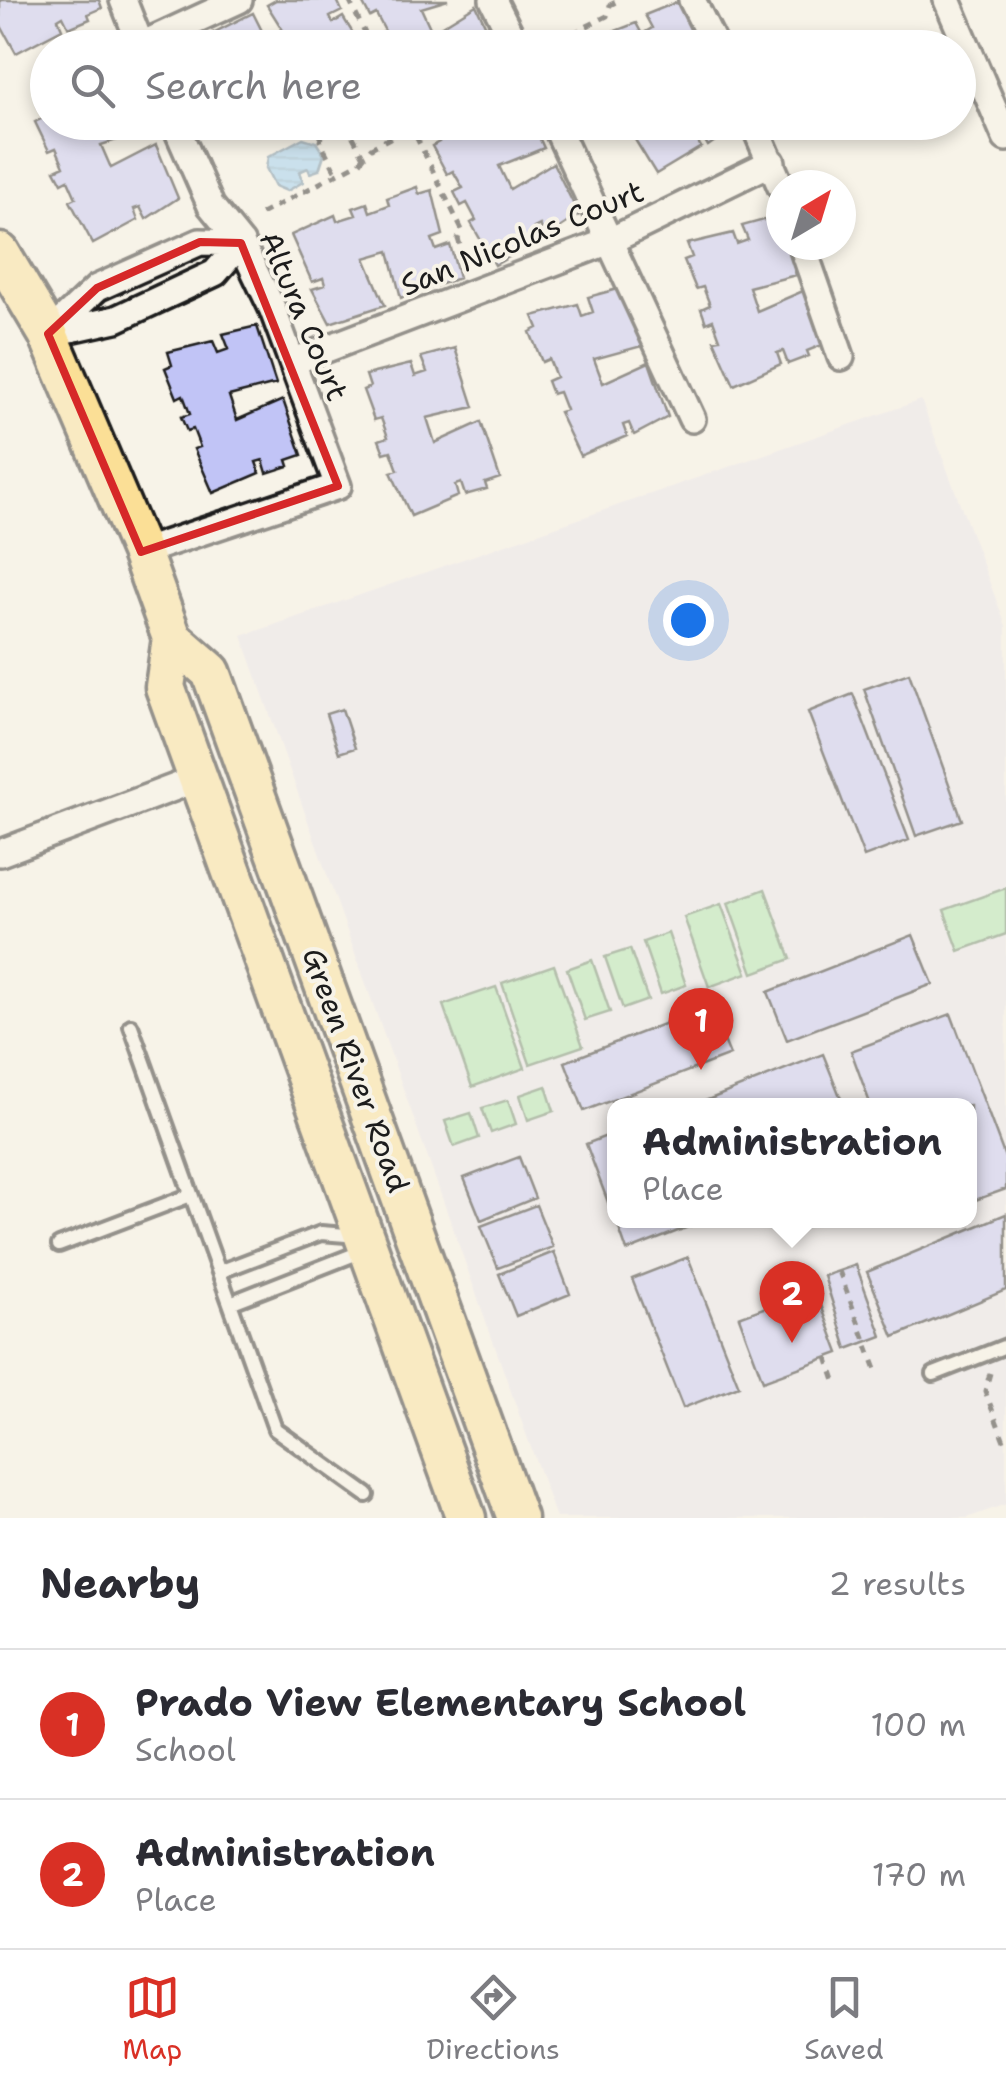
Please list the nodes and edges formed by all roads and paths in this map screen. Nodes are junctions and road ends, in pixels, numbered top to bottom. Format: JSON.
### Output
{"nodes":[{"id":1,"x":123,"y":0,"type":"edge"},
{"id":2,"x":239,"y":0,"type":"edge"},
{"id":3,"x":348,"y":0,"type":"edge"},
{"id":4,"x":493,"y":0,"type":"edge"},
{"id":5,"x":620,"y":0,"type":"edge"},
{"id":6,"x":692,"y":0,"type":"edge"},
{"id":7,"x":947,"y":0,"type":"edge"},
{"id":8,"x":135,"y":30,"type":"edge"},
{"id":9,"x":175,"y":30,"type":"edge"},
{"id":10,"x":363,"y":30,"type":"edge"},
{"id":11,"x":508,"y":30,"type":"edge"},
{"id":12,"x":580,"y":30,"type":"edge"},
{"id":13,"x":707,"y":30,"type":"edge"},
{"id":14,"x":960,"y":30,"type":"edge"},
{"id":15,"x":976,"y":68,"type":"edge"},
{"id":16,"x":1006,"y":138,"type":"edge"},
{"id":17,"x":182,"y":140,"type":"edge"},
{"id":18,"x":320,"y":140,"type":"edge"},
{"id":19,"x":355,"y":140,"type":"edge"},
{"id":20,"x":385,"y":140,"type":"edge"},
{"id":21,"x":417,"y":140,"type":"edge"},
{"id":22,"x":563,"y":140,"type":"edge"},
{"id":23,"x":762,"y":140,"type":"edge"},
{"id":24,"x":364,"y":157,"type":"junction"},
{"id":25,"x":772,"y":162,"type":"junction"},
{"id":26,"x":775,"y":170,"type":"edge"},
{"id":27,"x":337,"y":174,"type":"junction"},
{"id":28,"x":262,"y":214,"type":"dead end"},
{"id":29,"x":612,"y":240,"type":"junction"},
{"id":30,"x":241,"y":243,"type":"junction"},
{"id":31,"x":0,"y":253,"type":"edge"},
{"id":32,"x":807,"y":260,"type":"edge"},
{"id":33,"x":472,"y":278,"type":"dead end"},
{"id":34,"x":48,"y":334,"type":"junction"},
{"id":35,"x":841,"y":357,"type":"dead end"},
{"id":36,"x":292,"y":362,"type":"junction"},
{"id":37,"x":692,"y":419,"type":"dead end"},
{"id":38,"x":142,"y":552,"type":"junction"},
{"id":39,"x":172,"y":638,"type":"junction"},
{"id":40,"x":197,"y":779,"type":"junction"},
{"id":41,"x":271,"y":834,"type":"junction"},
{"id":42,"x":0,"y":853,"type":"edge"},
{"id":43,"x":131,"y":1026,"type":"dead end"},
{"id":44,"x":191,"y":1196,"type":"junction"},
{"id":45,"x":364,"y":1243,"type":"junction"},
{"id":46,"x":59,"y":1245,"type":"dead end"},
{"id":47,"x":422,"y":1256,"type":"junction"},
{"id":48,"x":839,"y":1271,"type":"dead end"},
{"id":49,"x":219,"y":1272,"type":"junction"},
{"id":50,"x":230,"y":1304,"type":"junction"},
{"id":51,"x":1006,"y":1346,"type":"edge"},
{"id":52,"x":827,"y":1357,"type":"dead end"},
{"id":53,"x":992,"y":1365,"type":"dead end"},
{"id":54,"x":878,"y":1372,"type":"dead end"},
{"id":55,"x":934,"y":1374,"type":"dead end"},
{"id":56,"x":837,"y":1387,"type":"dead end"},
{"id":57,"x":1006,"y":1446,"type":"edge"},
{"id":58,"x":368,"y":1495,"type":"dead end"},
{"id":59,"x":466,"y":1518,"type":"edge"},
{"id":60,"x":517,"y":1518,"type":"edge"}],
"edges":[{"from":1,"to":8,"type":"street"},
{"from":2,"to":9,"type":"street"},
{"from":3,"to":10,"type":"path"},
{"from":4,"to":11,"type":"street"},
{"from":5,"to":12,"type":"path"},
{"from":6,"to":13,"type":"street"},
{"from":7,"to":14,"type":"street"},
{"from":15,"to":16,"type":"street"},
{"from":17,"to":30,"type":"street","name":"Altura Court"},
{"from":18,"to":27,"type":"path"},
{"from":19,"to":24,"type":"path"},
{"from":20,"to":24,"type":"path"},
{"from":21,"to":33,"type":"path"},
{"from":22,"to":29,"type":"street"},
{"from":23,"to":25,"type":"street"},
{"from":24,"to":27,"type":"path"},
{"from":25,"to":26,"type":"street"},
{"from":25,"to":29,"type":"street","name":"San Nicolas Court"},
{"from":27,"to":28,"type":"path"},
{"from":29,"to":36,"type":"street","name":"San Nicolas Court"},
{"from":29,"to":37,"type":"street"},
{"from":30,"to":34,"type":"street"},
{"from":30,"to":34,"type":"street"},
{"from":30,"to":36,"type":"street","name":"Altura Court"},
{"from":31,"to":34,"type":"main road","name":"Green River Road"},
{"from":32,"to":35,"type":"street"},
{"from":34,"to":38,"type":"main road","name":"Green River Road"},
{"from":36,"to":38,"type":"street","name":"Altura Court"},
{"from":38,"to":39,"type":"main road","name":"Green River Road"},
{"from":39,"to":40,"type":"main road","name":"Green River Road"},
{"from":39,"to":41,"type":"main road","name":"Green River Road"},
{"from":40,"to":41,"type":"main road"},
{"from":40,"to":42,"type":"street"},
{"from":40,"to":45,"type":"main road","name":"Green River Road"},
{"from":41,"to":47,"type":"main road","name":"Green River Road"},
{"from":43,"to":44,"type":"lane"},
{"from":44,"to":46,"type":"lane"},
{"from":44,"to":49,"type":"lane"},
{"from":45,"to":47,"type":"main road"},
{"from":45,"to":49,"type":"lane"},
{"from":45,"to":50,"type":"lane"},
{"from":45,"to":59,"type":"main road","name":"Green River Road"},
{"from":47,"to":60,"type":"main road","name":"Green River Road"},
{"from":48,"to":54,"type":"path"},
{"from":49,"to":50,"type":"lane"},
{"from":50,"to":58,"type":"lane"},
{"from":51,"to":55,"type":"lane"},
{"from":52,"to":56,"type":"path"},
{"from":53,"to":57,"type":"path"}]}
